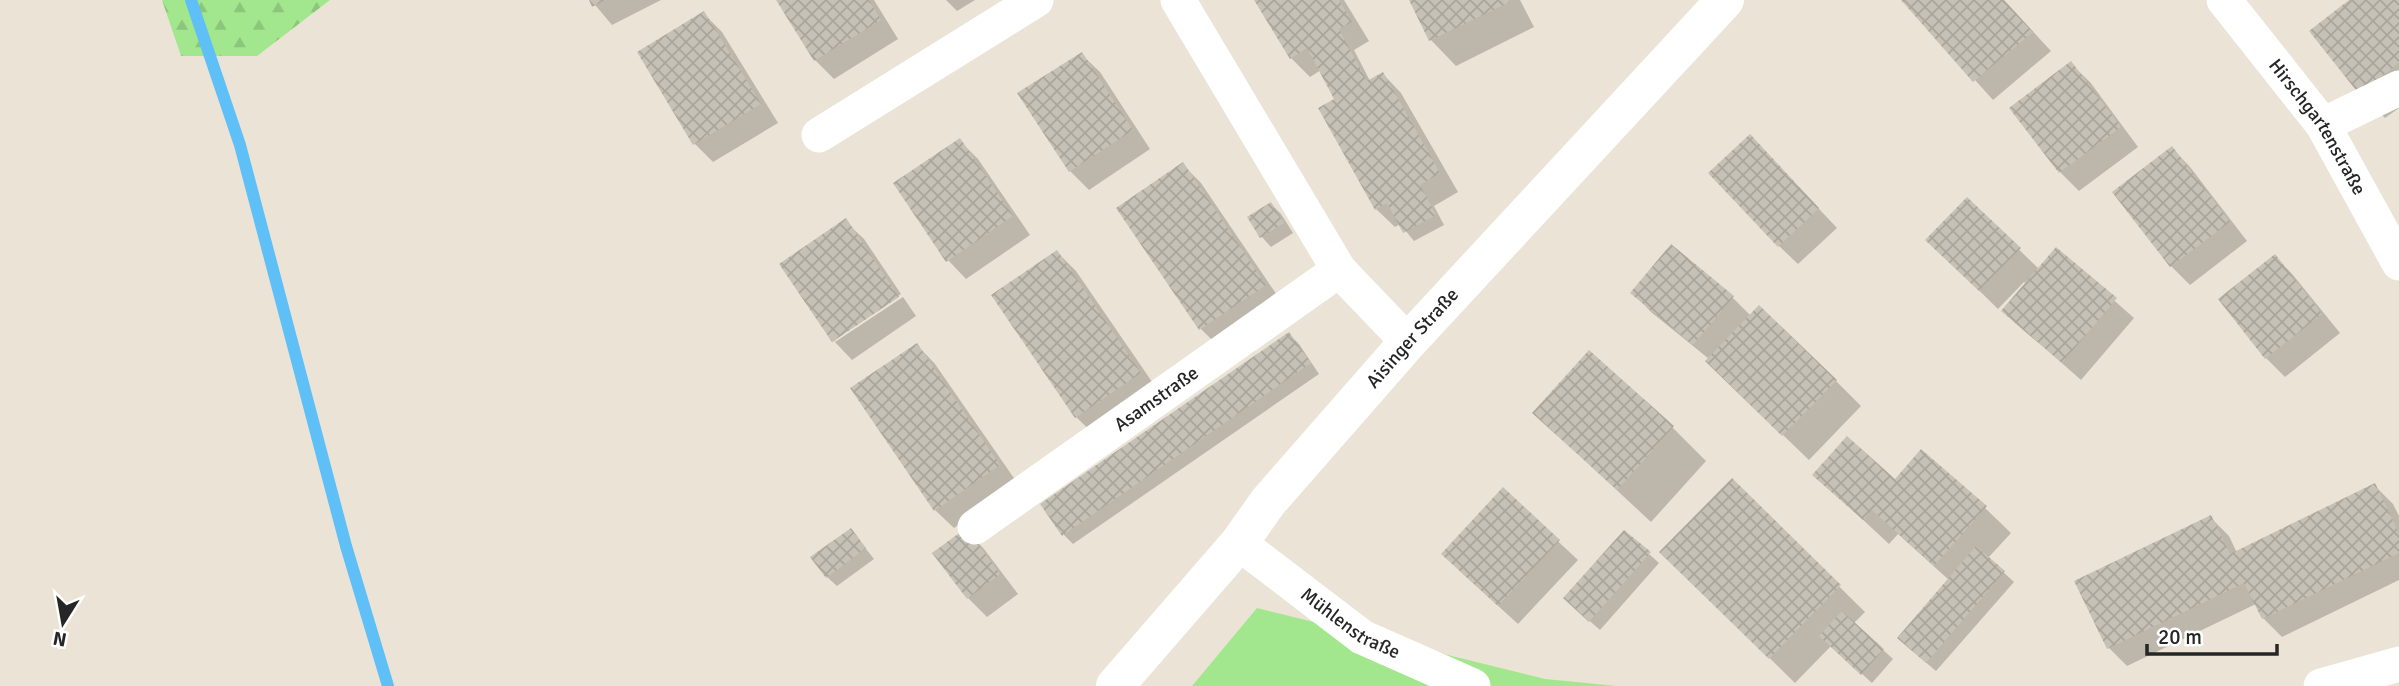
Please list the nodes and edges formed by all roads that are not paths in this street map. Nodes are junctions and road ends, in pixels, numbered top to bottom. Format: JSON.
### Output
{"nodes":[{"id":1,"x":1036,"y":0,"type":"edge"},
{"id":2,"x":1178,"y":0,"type":"edge"},
{"id":3,"x":1725,"y":0,"type":"edge"},
{"id":4,"x":2224,"y":0,"type":"edge"},
{"id":5,"x":2399,"y":88,"type":"edge"},
{"id":6,"x":2323,"y":125,"type":"junction"},
{"id":7,"x":819,"y":135,"type":"dead end"},
{"id":8,"x":2399,"y":263,"type":"edge"},
{"id":9,"x":1339,"y":270,"type":"junction"},
{"id":10,"x":1408,"y":342,"type":"junction"},
{"id":11,"x":975,"y":527,"type":"dead end"},
{"id":12,"x":1238,"y":543,"type":"junction"},
{"id":13,"x":2399,"y":664,"type":"edge"},
{"id":14,"x":1115,"y":686,"type":"edge"},
{"id":15,"x":1473,"y":686,"type":"edge"},
{"id":16,"x":2321,"y":686,"type":"edge"}],
"edges":[{"from":1,"to":7,"type":"street"},
{"from":2,"to":9,"type":"street"},
{"from":3,"to":10,"type":"main road","name":"Aisinger Straße"},
{"from":4,"to":6,"type":"street","name":"Hirschgartenstraße"},
{"from":5,"to":6,"type":"street"},
{"from":6,"to":8,"type":"street","name":"Hirschgartenstraße"},
{"from":9,"to":10,"type":"street"},
{"from":9,"to":11,"type":"street","name":"Asamstraße"},
{"from":10,"to":12,"type":"main road","name":"Aisinger Straße"},
{"from":12,"to":14,"type":"main road","name":"Aisinger Straße"},
{"from":12,"to":15,"type":"street","name":"Mühlenstraße"},
{"from":13,"to":16,"type":"street"}]}
